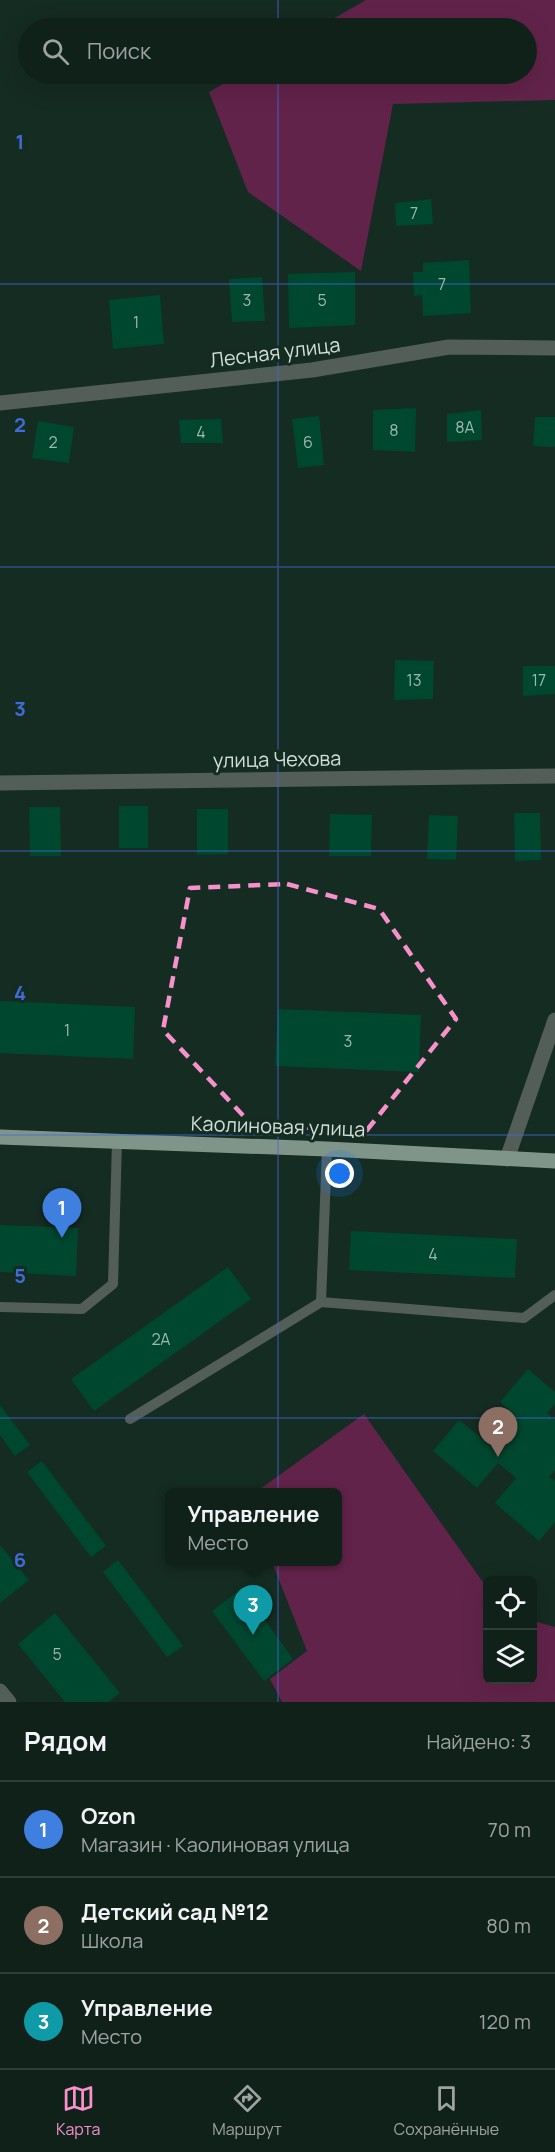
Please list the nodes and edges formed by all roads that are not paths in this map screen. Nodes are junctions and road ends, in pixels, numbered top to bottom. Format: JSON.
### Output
{"nodes":[{"id":1,"x":555,"y":348,"type":"edge"},
{"id":2,"x":0,"y":403,"type":"edge"},
{"id":3,"x":555,"y":776,"type":"edge"},
{"id":4,"x":0,"y":783,"type":"edge"},
{"id":5,"x":555,"y":1020,"type":"edge"},
{"id":6,"x":0,"y":1137,"type":"edge"},
{"id":7,"x":117,"y":1142,"type":"junction"},
{"id":8,"x":327,"y":1149,"type":"junction"},
{"id":9,"x":507,"y":1159,"type":"junction"},
{"id":10,"x":555,"y":1161,"type":"edge"},
{"id":11,"x":555,"y":1295,"type":"edge"},
{"id":12,"x":321,"y":1302,"type":"junction"},
{"id":13,"x":0,"y":1307,"type":"edge"},
{"id":14,"x":130,"y":1419,"type":"dead end"},
{"id":15,"x":0,"y":1691,"type":"edge"},
{"id":16,"x":9,"y":1702,"type":"edge"}],
"edges":[{"from":1,"to":2,"type":"street","name":"Лесная улица"},
{"from":3,"to":4,"type":"street","name":"улица Чехова"},
{"from":5,"to":9,"type":"street"},
{"from":6,"to":7,"type":"main road","name":"Каолиновая улица"},
{"from":7,"to":8,"type":"main road","name":"Каолиновая улица"},
{"from":7,"to":13,"type":"lane"},
{"from":8,"to":9,"type":"main road","name":"Каолиновая улица"},
{"from":8,"to":12,"type":"lane"},
{"from":9,"to":10,"type":"main road","name":"Каолиновая улица"},
{"from":11,"to":12,"type":"lane"},
{"from":12,"to":14,"type":"lane"},
{"from":15,"to":16,"type":"street"}]}
